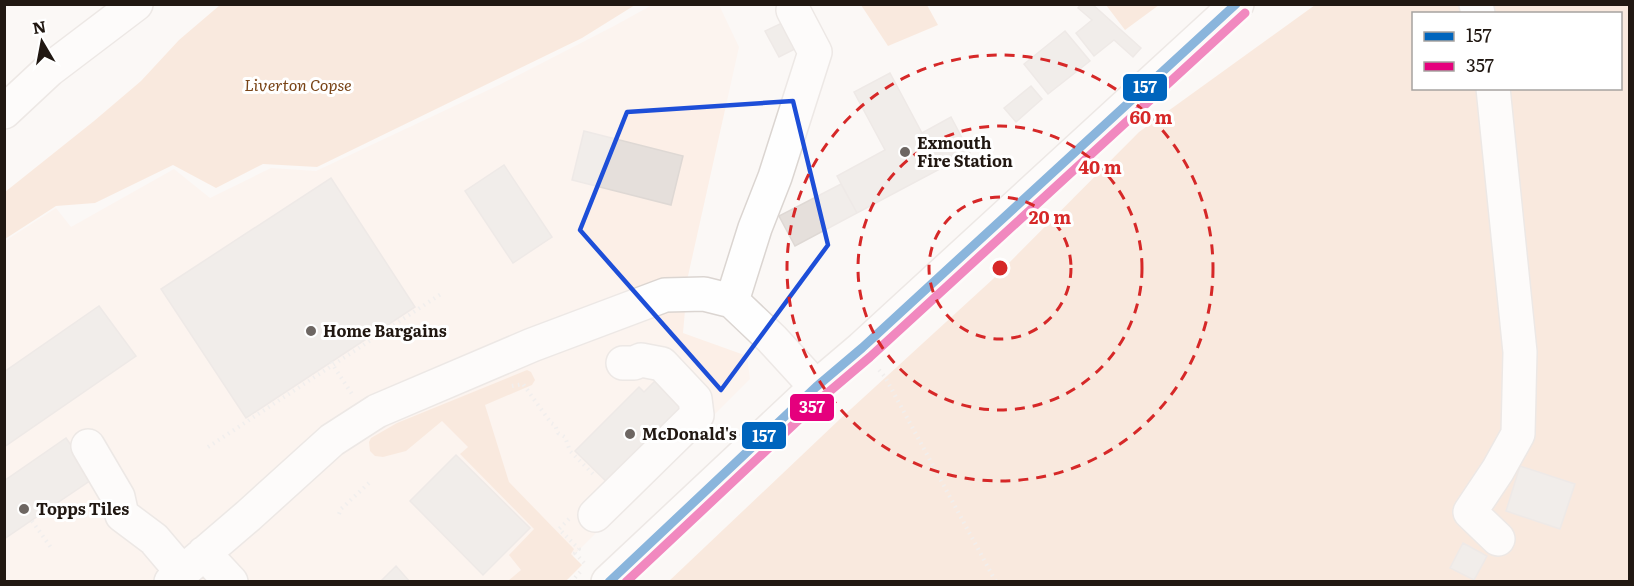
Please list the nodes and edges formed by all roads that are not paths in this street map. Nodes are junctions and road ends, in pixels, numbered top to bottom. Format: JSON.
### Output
{"nodes":[{"id":1,"x":136,"y":4,"type":"edge"},
{"id":2,"x":1237,"y":4,"type":"edge"},
{"id":3,"x":793,"y":10,"type":"dead end"},
{"id":4,"x":1493,"y":90,"type":"edge"},
{"id":5,"x":4,"y":112,"type":"edge"},
{"id":6,"x":732,"y":301,"type":"junction"},
{"id":7,"x":623,"y":363,"type":"dead end"},
{"id":8,"x":816,"y":387,"type":"junction"},
{"id":9,"x":88,"y":446,"type":"dead end"},
{"id":10,"x":585,"y":515,"type":"road end"},
{"id":11,"x":1498,"y":538,"type":"dead end"},
{"id":12,"x":185,"y":569,"type":"edge"},
{"id":13,"x":596,"y":572,"type":"edge"},
{"id":14,"x":231,"y":582,"type":"edge"}],
"edges":[{"from":1,"to":5,"type":"main road"},
{"from":2,"to":8,"type":"main road"},
{"from":3,"to":6,"type":"main road"},
{"from":4,"to":11,"type":"main road"},
{"from":6,"to":8,"type":"main road"},
{"from":6,"to":12,"type":"main road"},
{"from":7,"to":10,"type":"main road"},
{"from":8,"to":13,"type":"main road"},
{"from":9,"to":12,"type":"main road"},
{"from":12,"to":14,"type":"main road"}]}
